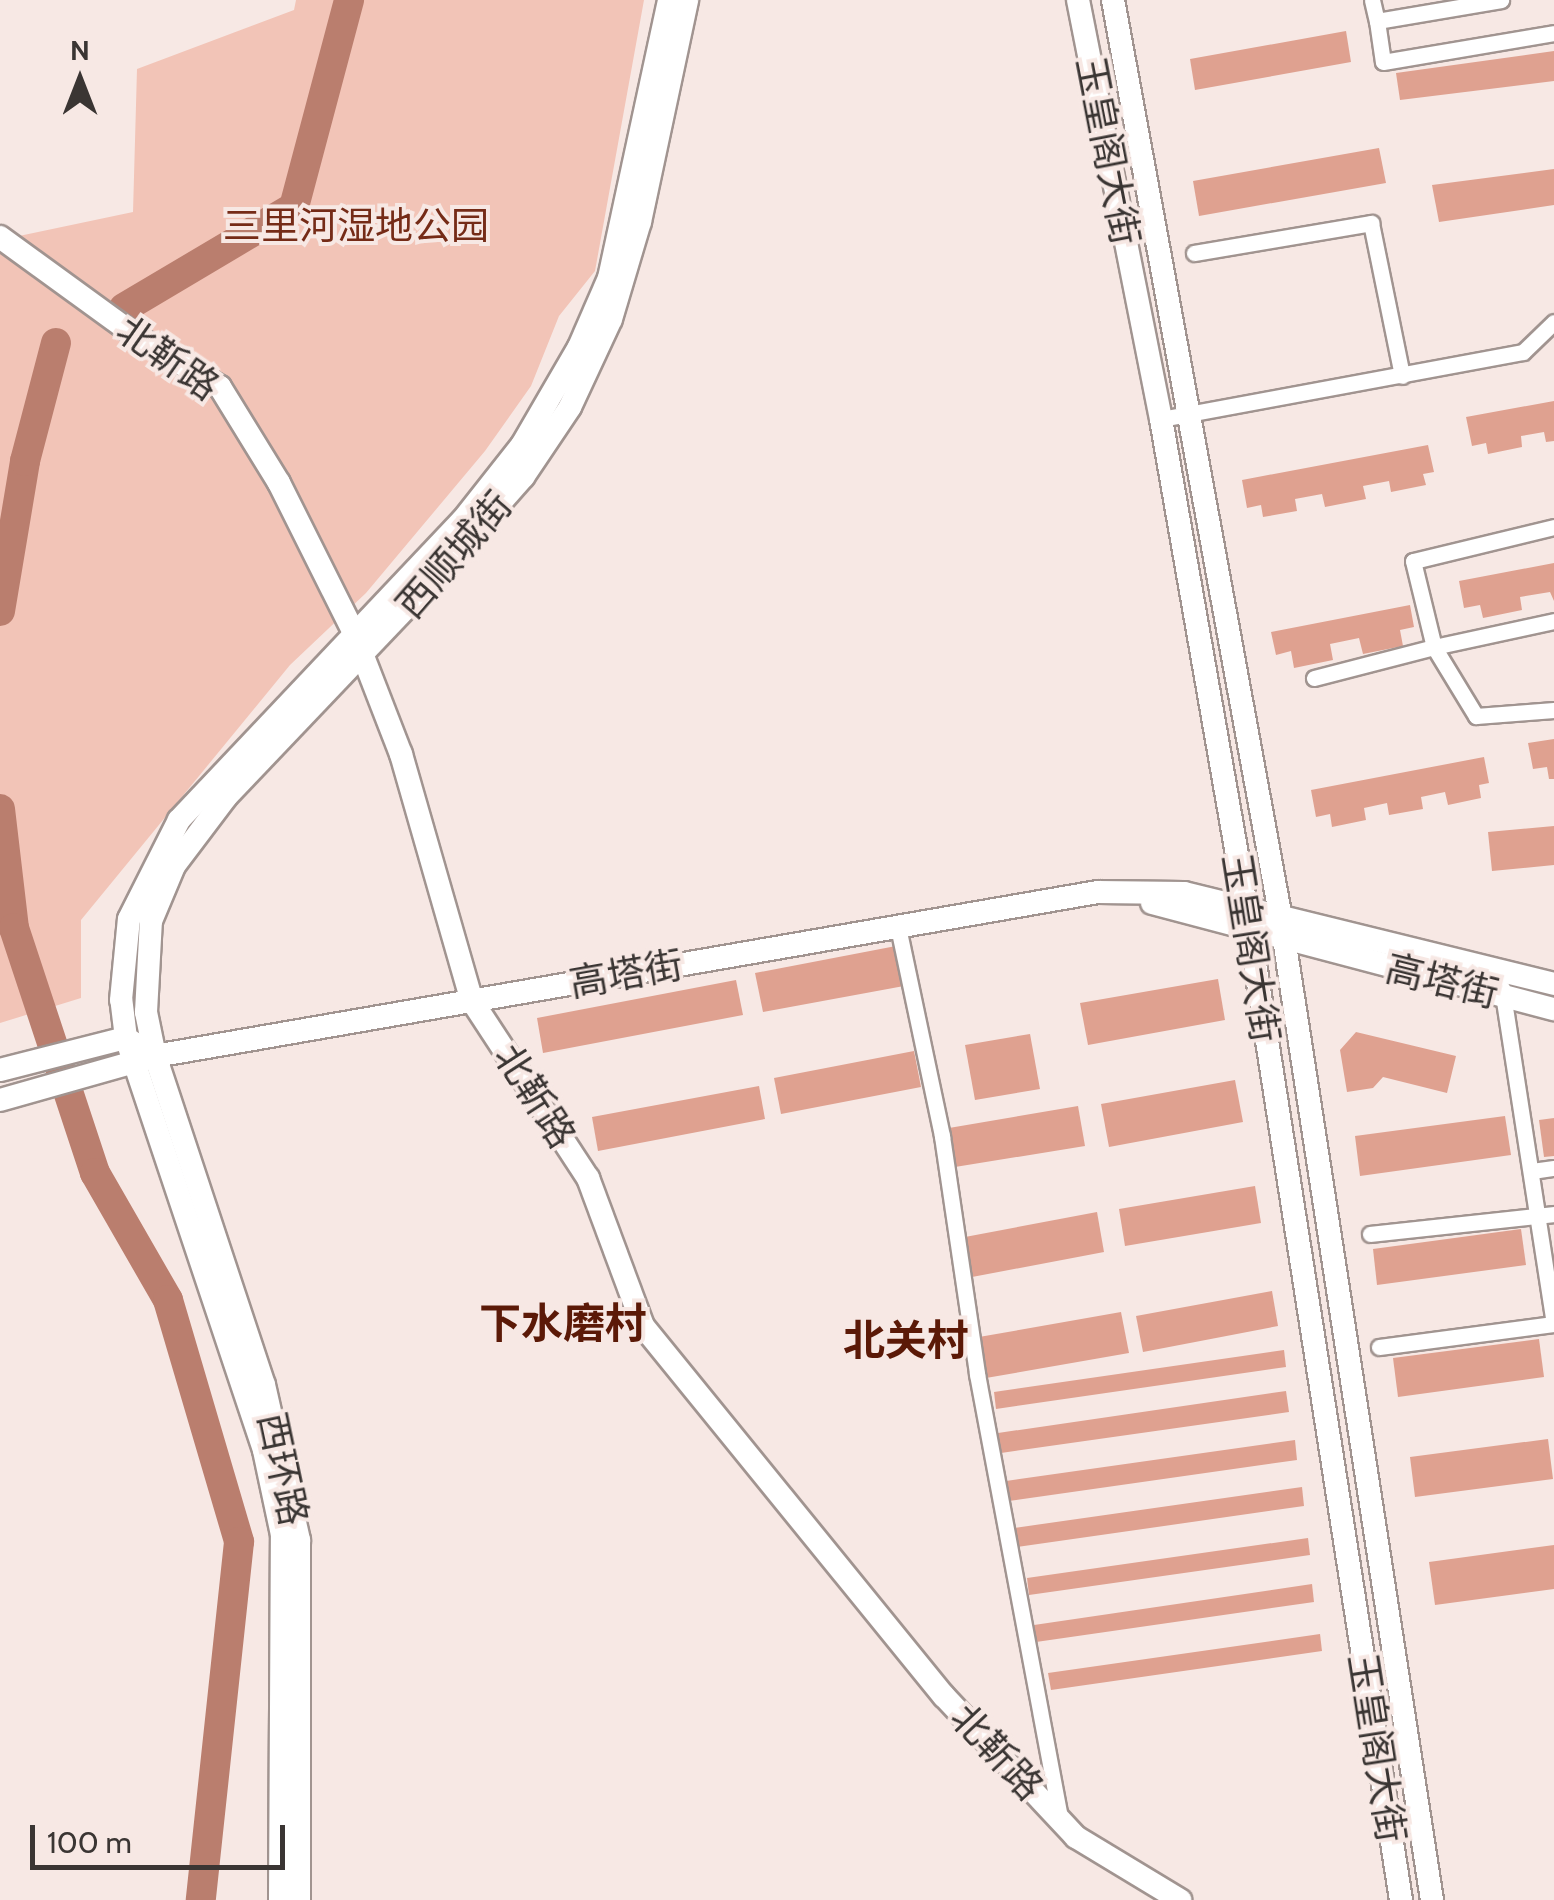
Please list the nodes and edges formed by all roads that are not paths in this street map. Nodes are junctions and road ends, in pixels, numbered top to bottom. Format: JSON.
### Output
{"nodes":[{"id":1,"x":669,"y":0,"type":"edge"},
{"id":2,"x":686,"y":0,"type":"edge"},
{"id":3,"x":1078,"y":0,"type":"edge"},
{"id":4,"x":1114,"y":0,"type":"edge"},
{"id":5,"x":1372,"y":0,"type":"edge"},
{"id":6,"x":1501,"y":0,"type":"edge"},
{"id":7,"x":1376,"y":21,"type":"junction"},
{"id":8,"x":1554,"y":32,"type":"edge"},
{"id":9,"x":0,"y":237,"type":"edge"},
{"id":10,"x":1194,"y":253,"type":"dead end"},
{"id":11,"x":1554,"y":322,"type":"edge"},
{"id":12,"x":1402,"y":376,"type":"junction"},
{"id":13,"x":1194,"y":413,"type":"junction"},
{"id":14,"x":1161,"y":419,"type":"junction"},
{"id":15,"x":1554,"y":527,"type":"edge"},
{"id":16,"x":1554,"y":621,"type":"edge"},
{"id":17,"x":354,"y":633,"type":"junction"},
{"id":18,"x":1434,"y":648,"type":"junction"},
{"id":19,"x":363,"y":657,"type":"junction"},
{"id":20,"x":1314,"y":678,"type":"dead end"},
{"id":21,"x":1554,"y":710,"type":"edge"},
{"id":22,"x":1248,"y":922,"type":"junction"},
{"id":23,"x":898,"y":927,"type":"junction"},
{"id":24,"x":1281,"y":931,"type":"junction"},
{"id":25,"x":1503,"y":984,"type":"junction"},
{"id":26,"x":1554,"y":984,"type":"edge"},
{"id":27,"x":472,"y":1000,"type":"junction"},
{"id":28,"x":1554,"y":1009,"type":"edge"},
{"id":29,"x":126,"y":1038,"type":"junction"},
{"id":30,"x":144,"y":1060,"type":"junction"},
{"id":31,"x":0,"y":1070,"type":"edge"},
{"id":32,"x":0,"y":1100,"type":"edge"},
{"id":33,"x":1554,"y":1168,"type":"edge"},
{"id":34,"x":1532,"y":1171,"type":"junction"},
{"id":35,"x":1547,"y":1215,"type":"edge"},
{"id":36,"x":1370,"y":1234,"type":"dead end"},
{"id":37,"x":1554,"y":1324,"type":"edge"},
{"id":38,"x":1378,"y":1348,"type":"dead end"},
{"id":39,"x":1060,"y":1820,"type":"junction"},
{"id":40,"x":280,"y":1900,"type":"edge"},
{"id":41,"x":299,"y":1900,"type":"edge"},
{"id":42,"x":1180,"y":1900,"type":"edge"},
{"id":43,"x":1401,"y":1900,"type":"edge"},
{"id":44,"x":1432,"y":1900,"type":"edge"}],
"edges":[{"from":1,"to":17,"type":"street","name":"西顺城街"},
{"from":2,"to":19,"type":"street","name":"西顺城街"},
{"from":3,"to":14,"type":"street","name":"玉皇阁大街"},
{"from":4,"to":13,"type":"street","name":"玉皇阁大街"},
{"from":5,"to":7,"type":"street"},
{"from":6,"to":7,"type":"street"},
{"from":7,"to":8,"type":"street"},
{"from":9,"to":17,"type":"street","name":"北靳路"},
{"from":10,"to":12,"type":"street"},
{"from":11,"to":12,"type":"street"},
{"from":12,"to":13,"type":"street"},
{"from":13,"to":14,"type":"street"},
{"from":13,"to":24,"type":"street","name":"玉皇阁大街"},
{"from":14,"to":22,"type":"street","name":"玉皇阁大街"},
{"from":15,"to":18,"type":"street"},
{"from":16,"to":18,"type":"street"},
{"from":17,"to":19,"type":"street","name":"北靳路"},
{"from":17,"to":29,"type":"street"},
{"from":18,"to":20,"type":"street"},
{"from":18,"to":21,"type":"street"},
{"from":19,"to":27,"type":"street","name":"北靳路"},
{"from":19,"to":30,"type":"street","name":"西顺城街"},
{"from":22,"to":23,"type":"street","name":"高塔街"},
{"from":22,"to":24,"type":"street","name":"高塔街"},
{"from":22,"to":43,"type":"street","name":"玉皇阁大街"},
{"from":23,"to":27,"type":"street","name":"高塔街"},
{"from":23,"to":39,"type":"street"},
{"from":24,"to":25,"type":"street","name":"高塔街"},
{"from":24,"to":44,"type":"street","name":"玉皇阁大街"},
{"from":25,"to":26,"type":"street","name":"高塔街"},
{"from":25,"to":28,"type":"street","name":"高塔街"},
{"from":25,"to":34,"type":"street"},
{"from":27,"to":30,"type":"street","name":"高塔街"},
{"from":27,"to":39,"type":"street","name":"北靳路"},
{"from":29,"to":30,"type":"street"},
{"from":29,"to":31,"type":"street"},
{"from":30,"to":32,"type":"street","name":"高塔街"},
{"from":30,"to":40,"type":"street","name":"西环路"},
{"from":30,"to":41,"type":"street","name":"西环路"},
{"from":33,"to":34,"type":"street"},
{"from":34,"to":35,"type":"street"},
{"from":35,"to":36,"type":"street"},
{"from":35,"to":37,"type":"street"},
{"from":37,"to":38,"type":"street"},
{"from":39,"to":42,"type":"street","name":"北靳路"}]}
